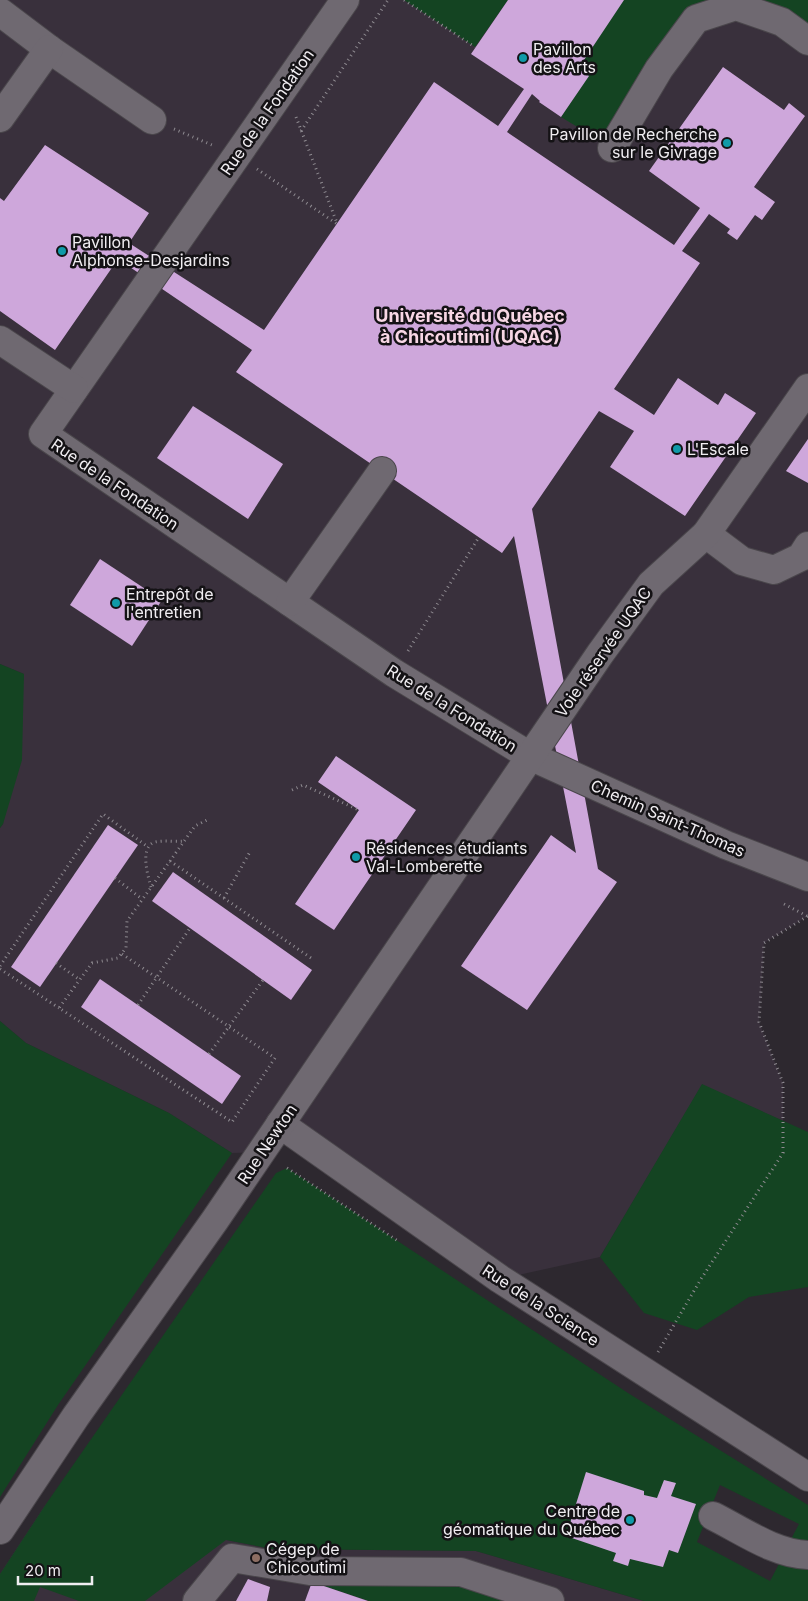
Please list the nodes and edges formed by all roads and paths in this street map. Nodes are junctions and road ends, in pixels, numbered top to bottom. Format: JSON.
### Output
{"nodes":[{"id":1,"x":345,"y":0,"type":"edge"},
{"id":2,"x":388,"y":0,"type":"edge"},
{"id":3,"x":404,"y":0,"type":"edge"},
{"id":4,"x":0,"y":12,"type":"edge"},
{"id":5,"x":808,"y":41,"type":"edge"},
{"id":6,"x":475,"y":48,"type":"dead end"},
{"id":7,"x":48,"y":49,"type":"junction"},
{"id":8,"x":284,"y":87,"type":"junction"},
{"id":9,"x":0,"y":118,"type":"edge"},
{"id":10,"x":152,"y":120,"type":"dead end"},
{"id":11,"x":301,"y":131,"type":"junction"},
{"id":12,"x":612,"y":148,"type":"dead end"},
{"id":13,"x":337,"y":224,"type":"dead end"},
{"id":14,"x":0,"y":340,"type":"edge"},
{"id":15,"x":808,"y":388,"type":"edge"},
{"id":16,"x":74,"y":389,"type":"junction"},
{"id":17,"x":382,"y":471,"type":"dead end"},
{"id":18,"x":706,"y":534,"type":"junction"},
{"id":19,"x":479,"y":537,"type":"dead end"},
{"id":20,"x":808,"y":546,"type":"edge"},
{"id":21,"x":290,"y":602,"type":"junction"},
{"id":22,"x":394,"y":673,"type":"junction"},
{"id":23,"x":530,"y":756,"type":"junction"},
{"id":24,"x":292,"y":790,"type":"dead end"},
{"id":25,"x":359,"y":810,"type":"dead end"},
{"id":26,"x":207,"y":820,"type":"dead end"},
{"id":27,"x":184,"y":841,"type":"junction"},
{"id":28,"x":148,"y":847,"type":"junction"},
{"id":29,"x":251,"y":850,"type":"dead end"},
{"id":30,"x":170,"y":861,"type":"junction"},
{"id":31,"x":808,"y":877,"type":"edge"},
{"id":32,"x":115,"y":878,"type":"dead end"},
{"id":33,"x":151,"y":887,"type":"junction"},
{"id":34,"x":224,"y":898,"type":"junction"},
{"id":35,"x":142,"y":899,"type":"junction"},
{"id":36,"x":784,"y":904,"type":"dead end"},
{"id":37,"x":808,"y":916,"type":"edge"},
{"id":38,"x":190,"y":928,"type":"dead end"},
{"id":39,"x":122,"y":954,"type":"junction"},
{"id":40,"x":311,"y":958,"type":"dead end"},
{"id":41,"x":56,"y":963,"type":"dead end"},
{"id":42,"x":0,"y":968,"type":"edge"},
{"id":43,"x":158,"y":978,"type":"junction"},
{"id":44,"x":80,"y":980,"type":"junction"},
{"id":45,"x":263,"y":980,"type":"dead end"},
{"id":46,"x":138,"y":1005,"type":"dead end"},
{"id":47,"x":59,"y":1008,"type":"junction"},
{"id":48,"x":229,"y":1027,"type":"junction"},
{"id":49,"x":209,"y":1054,"type":"dead end"},
{"id":50,"x":280,"y":1124,"type":"junction"},
{"id":51,"x":287,"y":1168,"type":"dead end"},
{"id":52,"x":296,"y":1175,"type":"dead end"},
{"id":53,"x":644,"y":1372,"type":"junction"},
{"id":54,"x":808,"y":1477,"type":"edge"},
{"id":55,"x":713,"y":1516,"type":"dead end"},
{"id":56,"x":0,"y":1530,"type":"edge"},
{"id":57,"x":808,"y":1555,"type":"edge"},
{"id":58,"x":197,"y":1601,"type":"edge"},
{"id":59,"x":550,"y":1601,"type":"edge"}],
"edges":[{"from":1,"to":8,"type":"street","name":"Rue de la Fondation"},
{"from":2,"to":11,"type":"path"},
{"from":3,"to":6,"type":"path"},
{"from":4,"to":7,"type":"street"},
{"from":5,"to":12,"type":"street"},
{"from":7,"to":9,"type":"street"},
{"from":7,"to":10,"type":"street"},
{"from":8,"to":11,"type":"path"},
{"from":8,"to":16,"type":"street","name":"Rue de la Fondation"},
{"from":11,"to":13,"type":"path"},
{"from":14,"to":16,"type":"street"},
{"from":15,"to":18,"type":"street","name":"Voie réservée UQAC"},
{"from":16,"to":21,"type":"street","name":"Rue de la Fondation"},
{"from":17,"to":21,"type":"street"},
{"from":18,"to":20,"type":"street"},
{"from":18,"to":23,"type":"street","name":"Voie réservée UQAC"},
{"from":19,"to":22,"type":"path"},
{"from":21,"to":22,"type":"street","name":"Rue de la Fondation"},
{"from":22,"to":23,"type":"street","name":"Rue de la Fondation"},
{"from":23,"to":31,"type":"street","name":"Chemin Saint-Thomas"},
{"from":23,"to":50,"type":"street","name":"Rue Newton"},
{"from":24,"to":25,"type":"path"},
{"from":26,"to":27,"type":"path"},
{"from":27,"to":28,"type":"path"},
{"from":27,"to":30,"type":"path"},
{"from":28,"to":33,"type":"path"},
{"from":28,"to":42,"type":"path"},
{"from":29,"to":34,"type":"path"},
{"from":30,"to":33,"type":"path"},
{"from":30,"to":34,"type":"path"},
{"from":32,"to":35,"type":"path"},
{"from":33,"to":35,"type":"path"},
{"from":34,"to":40,"type":"path"},
{"from":35,"to":39,"type":"path"},
{"from":36,"to":37,"type":"path"},
{"from":37,"to":53,"type":"path"},
{"from":38,"to":43,"type":"path"},
{"from":39,"to":43,"type":"path"},
{"from":39,"to":44,"type":"path"},
{"from":41,"to":44,"type":"path"},
{"from":42,"to":47,"type":"path"},
{"from":43,"to":46,"type":"path"},
{"from":43,"to":48,"type":"path"},
{"from":44,"to":47,"type":"path"},
{"from":45,"to":48,"type":"path"},
{"from":47,"to":48,"type":"path"},
{"from":48,"to":49,"type":"path"},
{"from":50,"to":53,"type":"street","name":"Rue de la Science"},
{"from":50,"to":56,"type":"street","name":"Rue Newton"},
{"from":51,"to":52,"type":"path"},
{"from":53,"to":54,"type":"street","name":"Rue de la Science"},
{"from":55,"to":57,"type":"street"},
{"from":58,"to":59,"type":"street"}]}
